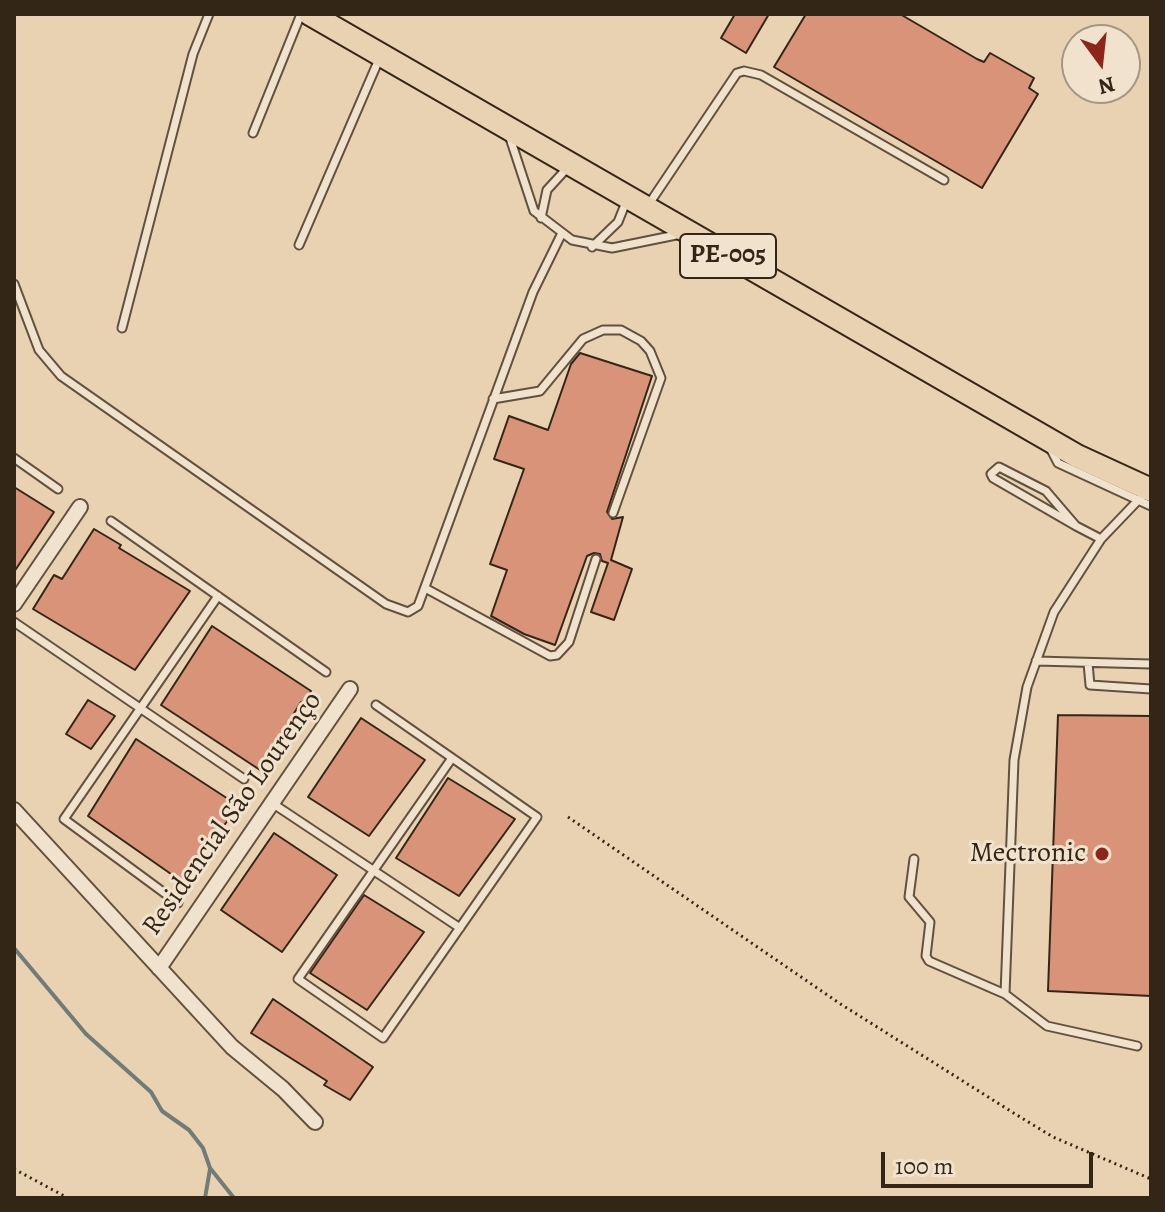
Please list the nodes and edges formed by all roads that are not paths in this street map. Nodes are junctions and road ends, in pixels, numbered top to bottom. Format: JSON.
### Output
{"nodes":[{"id":1,"x":209,"y":14,"type":"edge"},
{"id":2,"x":301,"y":14,"type":"edge"},
{"id":3,"x":310,"y":14,"type":"edge"},
{"id":4,"x":381,"y":55,"type":"junction"},
{"id":5,"x":507,"y":129,"type":"junction"},
{"id":6,"x":253,"y":133,"type":"dead end"},
{"id":7,"x":570,"y":165,"type":"junction"},
{"id":8,"x":944,"y":180,"type":"dead end"},
{"id":9,"x":626,"y":197,"type":"junction"},
{"id":10,"x":646,"y":208,"type":"junction"},
{"id":11,"x":541,"y":218,"type":"junction"},
{"id":12,"x":687,"y":232,"type":"junction"},
{"id":13,"x":562,"y":233,"type":"junction"},
{"id":14,"x":299,"y":245,"type":"dead end"},
{"id":15,"x":592,"y":247,"type":"junction"},
{"id":16,"x":14,"y":284,"type":"edge"},
{"id":17,"x":122,"y":328,"type":"dead end"},
{"id":18,"x":493,"y":399,"type":"junction"},
{"id":19,"x":14,"y":458,"type":"edge"},
{"id":20,"x":58,"y":489,"type":"dead end"},
{"id":21,"x":1147,"y":497,"type":"edge"},
{"id":22,"x":80,"y":507,"type":"dead end"},
{"id":23,"x":613,"y":513,"type":"dead end"},
{"id":24,"x":111,"y":521,"type":"dead end"},
{"id":25,"x":1076,"y":526,"type":"junction"},
{"id":26,"x":1101,"y":539,"type":"junction"},
{"id":27,"x":596,"y":559,"type":"dead end"},
{"id":28,"x":425,"y":588,"type":"junction"},
{"id":29,"x":218,"y":596,"type":"junction"},
{"id":30,"x":14,"y":604,"type":"edge"},
{"id":31,"x":14,"y":622,"type":"edge"},
{"id":32,"x":1036,"y":661,"type":"junction"},
{"id":33,"x":1088,"y":663,"type":"junction"},
{"id":34,"x":1151,"y":664,"type":"edge"},
{"id":35,"x":326,"y":672,"type":"dead end"},
{"id":36,"x":350,"y":689,"type":"dead end"},
{"id":37,"x":1151,"y":689,"type":"edge"},
{"id":38,"x":376,"y":705,"type":"dead end"},
{"id":39,"x":141,"y":708,"type":"junction"},
{"id":40,"x":452,"y":758,"type":"junction"},
{"id":41,"x":244,"y":779,"type":"dead end"},
{"id":42,"x":272,"y":803,"type":"junction"},
{"id":43,"x":14,"y":810,"type":"edge"},
{"id":44,"x":914,"y":859,"type":"dead end"},
{"id":45,"x":374,"y":871,"type":"junction"},
{"id":46,"x":178,"y":903,"type":"dead end"},
{"id":47,"x":460,"y":928,"type":"junction"},
{"id":48,"x":159,"y":968,"type":"junction"},
{"id":49,"x":1005,"y":994,"type":"junction"},
{"id":50,"x":1137,"y":1046,"type":"dead end"},
{"id":51,"x":315,"y":1122,"type":"dead end"}],
"edges":[{"from":1,"to":17,"type":"lane"},
{"from":2,"to":6,"type":"lane"},
{"from":3,"to":4,"type":"main road","number":"PE-005"},
{"from":4,"to":5,"type":"main road","number":"PE-005"},
{"from":4,"to":14,"type":"lane"},
{"from":5,"to":7,"type":"main road","number":"PE-005"},
{"from":5,"to":11,"type":"lane"},
{"from":7,"to":9,"type":"main road","number":"PE-005"},
{"from":7,"to":11,"type":"lane"},
{"from":8,"to":10,"type":"lane"},
{"from":9,"to":10,"type":"main road","number":"PE-005"},
{"from":9,"to":15,"type":"lane"},
{"from":10,"to":12,"type":"main road","number":"PE-005"},
{"from":11,"to":13,"type":"lane"},
{"from":12,"to":15,"type":"lane"},
{"from":12,"to":21,"type":"main road","number":"PE-005"},
{"from":13,"to":15,"type":"lane"},
{"from":13,"to":18,"type":"lane"},
{"from":16,"to":28,"type":"lane"},
{"from":18,"to":23,"type":"lane"},
{"from":18,"to":28,"type":"lane"},
{"from":19,"to":20,"type":"lane"},
{"from":21,"to":26,"type":"lane"},
{"from":22,"to":30,"type":"street"},
{"from":24,"to":29,"type":"lane"},
{"from":25,"to":25,"type":"lane"},
{"from":25,"to":26,"type":"lane"},
{"from":26,"to":32,"type":"lane"},
{"from":27,"to":28,"type":"lane"},
{"from":29,"to":35,"type":"lane"},
{"from":29,"to":39,"type":"lane"},
{"from":31,"to":39,"type":"lane"},
{"from":32,"to":33,"type":"lane"},
{"from":32,"to":49,"type":"lane"},
{"from":33,"to":34,"type":"lane"},
{"from":33,"to":37,"type":"lane"},
{"from":36,"to":42,"type":"street","name":"Residencial São Lourenço"},
{"from":38,"to":40,"type":"lane"},
{"from":39,"to":41,"type":"lane"},
{"from":39,"to":46,"type":"lane"},
{"from":40,"to":45,"type":"lane"},
{"from":40,"to":47,"type":"lane"},
{"from":42,"to":45,"type":"lane"},
{"from":42,"to":48,"type":"street","name":"Residencial São Lourenço"},
{"from":43,"to":48,"type":"street","name":"Residencial São Lourenço"},
{"from":44,"to":49,"type":"lane"},
{"from":45,"to":47,"type":"lane"},
{"from":45,"to":47,"type":"lane"},
{"from":48,"to":51,"type":"street","name":"Residencial São Lourenço"},
{"from":49,"to":50,"type":"lane"}]}
